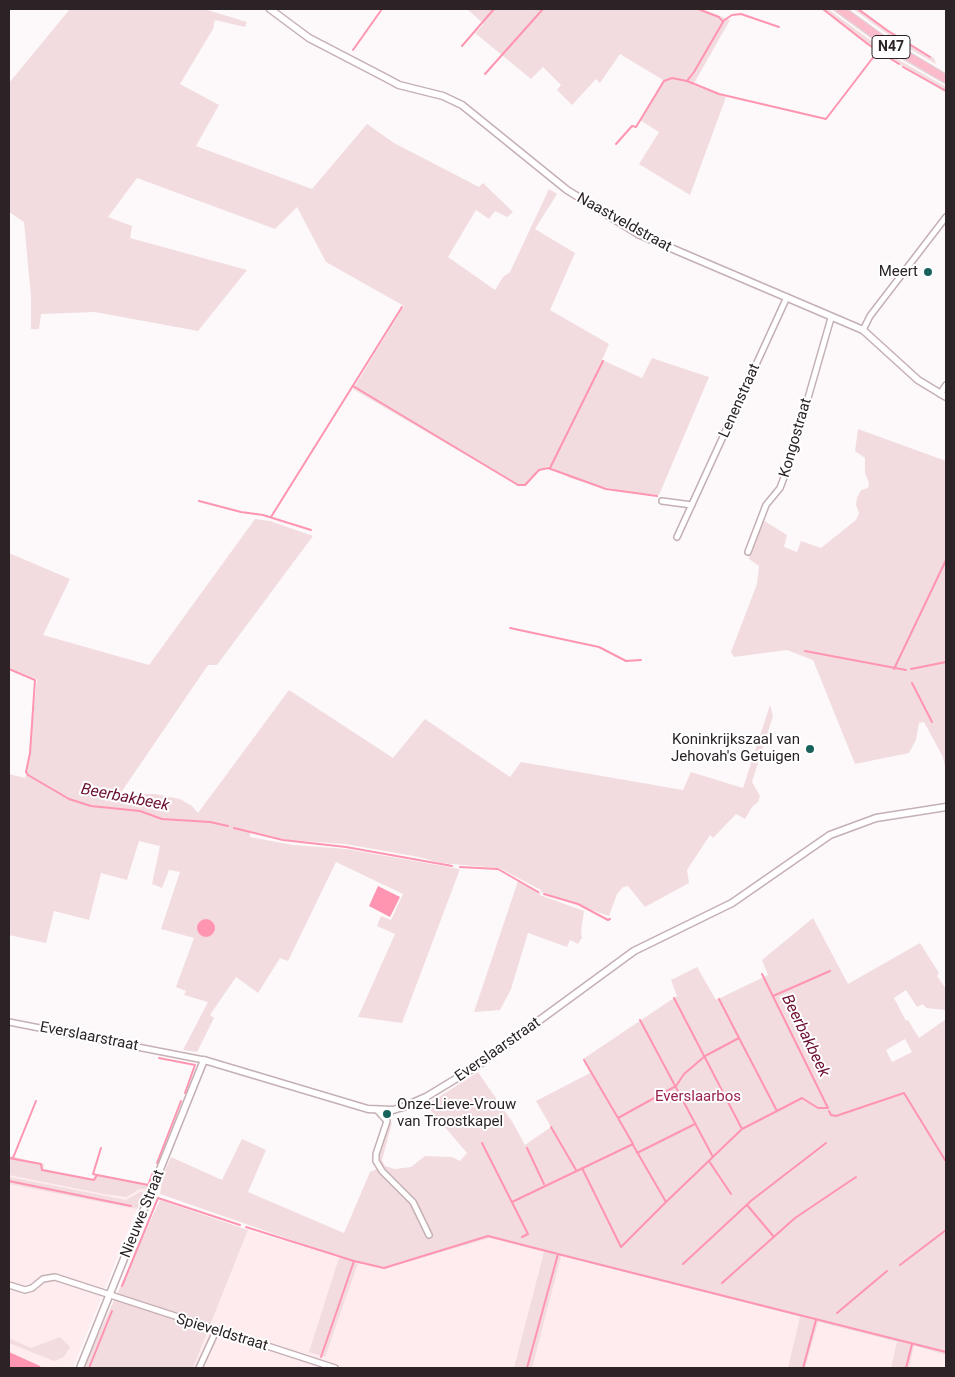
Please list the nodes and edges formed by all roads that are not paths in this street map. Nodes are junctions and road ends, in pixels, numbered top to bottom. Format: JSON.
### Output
{"nodes":[{"id":1,"x":270,"y":9,"type":"edge"},
{"id":2,"x":840,"y":9,"type":"edge"},
{"id":3,"x":946,"y":79,"type":"edge"},
{"id":4,"x":946,"y":217,"type":"edge"},
{"id":5,"x":787,"y":297,"type":"junction"},
{"id":6,"x":831,"y":318,"type":"junction"},
{"id":7,"x":863,"y":330,"type":"junction"},
{"id":8,"x":946,"y":385,"type":"edge"},
{"id":9,"x":943,"y":396,"type":"edge"},
{"id":10,"x":662,"y":501,"type":"dead end"},
{"id":11,"x":692,"y":505,"type":"junction"},
{"id":12,"x":677,"y":537,"type":"dead end"},
{"id":13,"x":748,"y":552,"type":"dead end"},
{"id":14,"x":946,"y":807,"type":"edge"},
{"id":15,"x":9,"y":1022,"type":"edge"},
{"id":16,"x":204,"y":1060,"type":"junction"},
{"id":17,"x":377,"y":1110,"type":"junction"},
{"id":18,"x":393,"y":1110,"type":"junction"},
{"id":19,"x":387,"y":1121,"type":"junction"},
{"id":20,"x":429,"y":1235,"type":"dead end"},
{"id":21,"x":9,"y":1285,"type":"edge"},
{"id":22,"x":111,"y":1296,"type":"junction"},
{"id":23,"x":216,"y":1331,"type":"junction"},
{"id":24,"x":80,"y":1368,"type":"edge"},
{"id":25,"x":199,"y":1368,"type":"edge"},
{"id":26,"x":335,"y":1368,"type":"edge"}],
"edges":[{"from":1,"to":5,"type":"street","name":"Naastveldstraat"},
{"from":2,"to":3,"type":"main road","number":"N47"},
{"from":4,"to":7,"type":"street"},
{"from":5,"to":6,"type":"street","name":"Naastveldstraat"},
{"from":5,"to":11,"type":"street","name":"Lenenstraat"},
{"from":6,"to":7,"type":"street","name":"Naastveldstraat"},
{"from":6,"to":13,"type":"street","name":"Kongostraat"},
{"from":7,"to":9,"type":"street","name":"Naastveldstraat"},
{"from":8,"to":9,"type":"street"},
{"from":10,"to":11,"type":"street"},
{"from":11,"to":12,"type":"street","name":"Lenenstraat"},
{"from":14,"to":18,"type":"street","name":"Everslaarstraat"},
{"from":15,"to":16,"type":"street","name":"Everslaarstraat"},
{"from":16,"to":17,"type":"street","name":"Everslaarstraat"},
{"from":16,"to":22,"type":"street","name":"Nieuwe Straat"},
{"from":17,"to":18,"type":"street","name":"Everslaarstraat"},
{"from":17,"to":19,"type":"street"},
{"from":18,"to":19,"type":"street"},
{"from":19,"to":20,"type":"street"},
{"from":21,"to":22,"type":"street","name":"Spieveldstraat"},
{"from":22,"to":23,"type":"street","name":"Spieveldstraat"},
{"from":22,"to":24,"type":"street","name":"Nieuwe Straat"},
{"from":23,"to":25,"type":"street"},
{"from":23,"to":26,"type":"street","name":"Spieveldstraat"}]}
